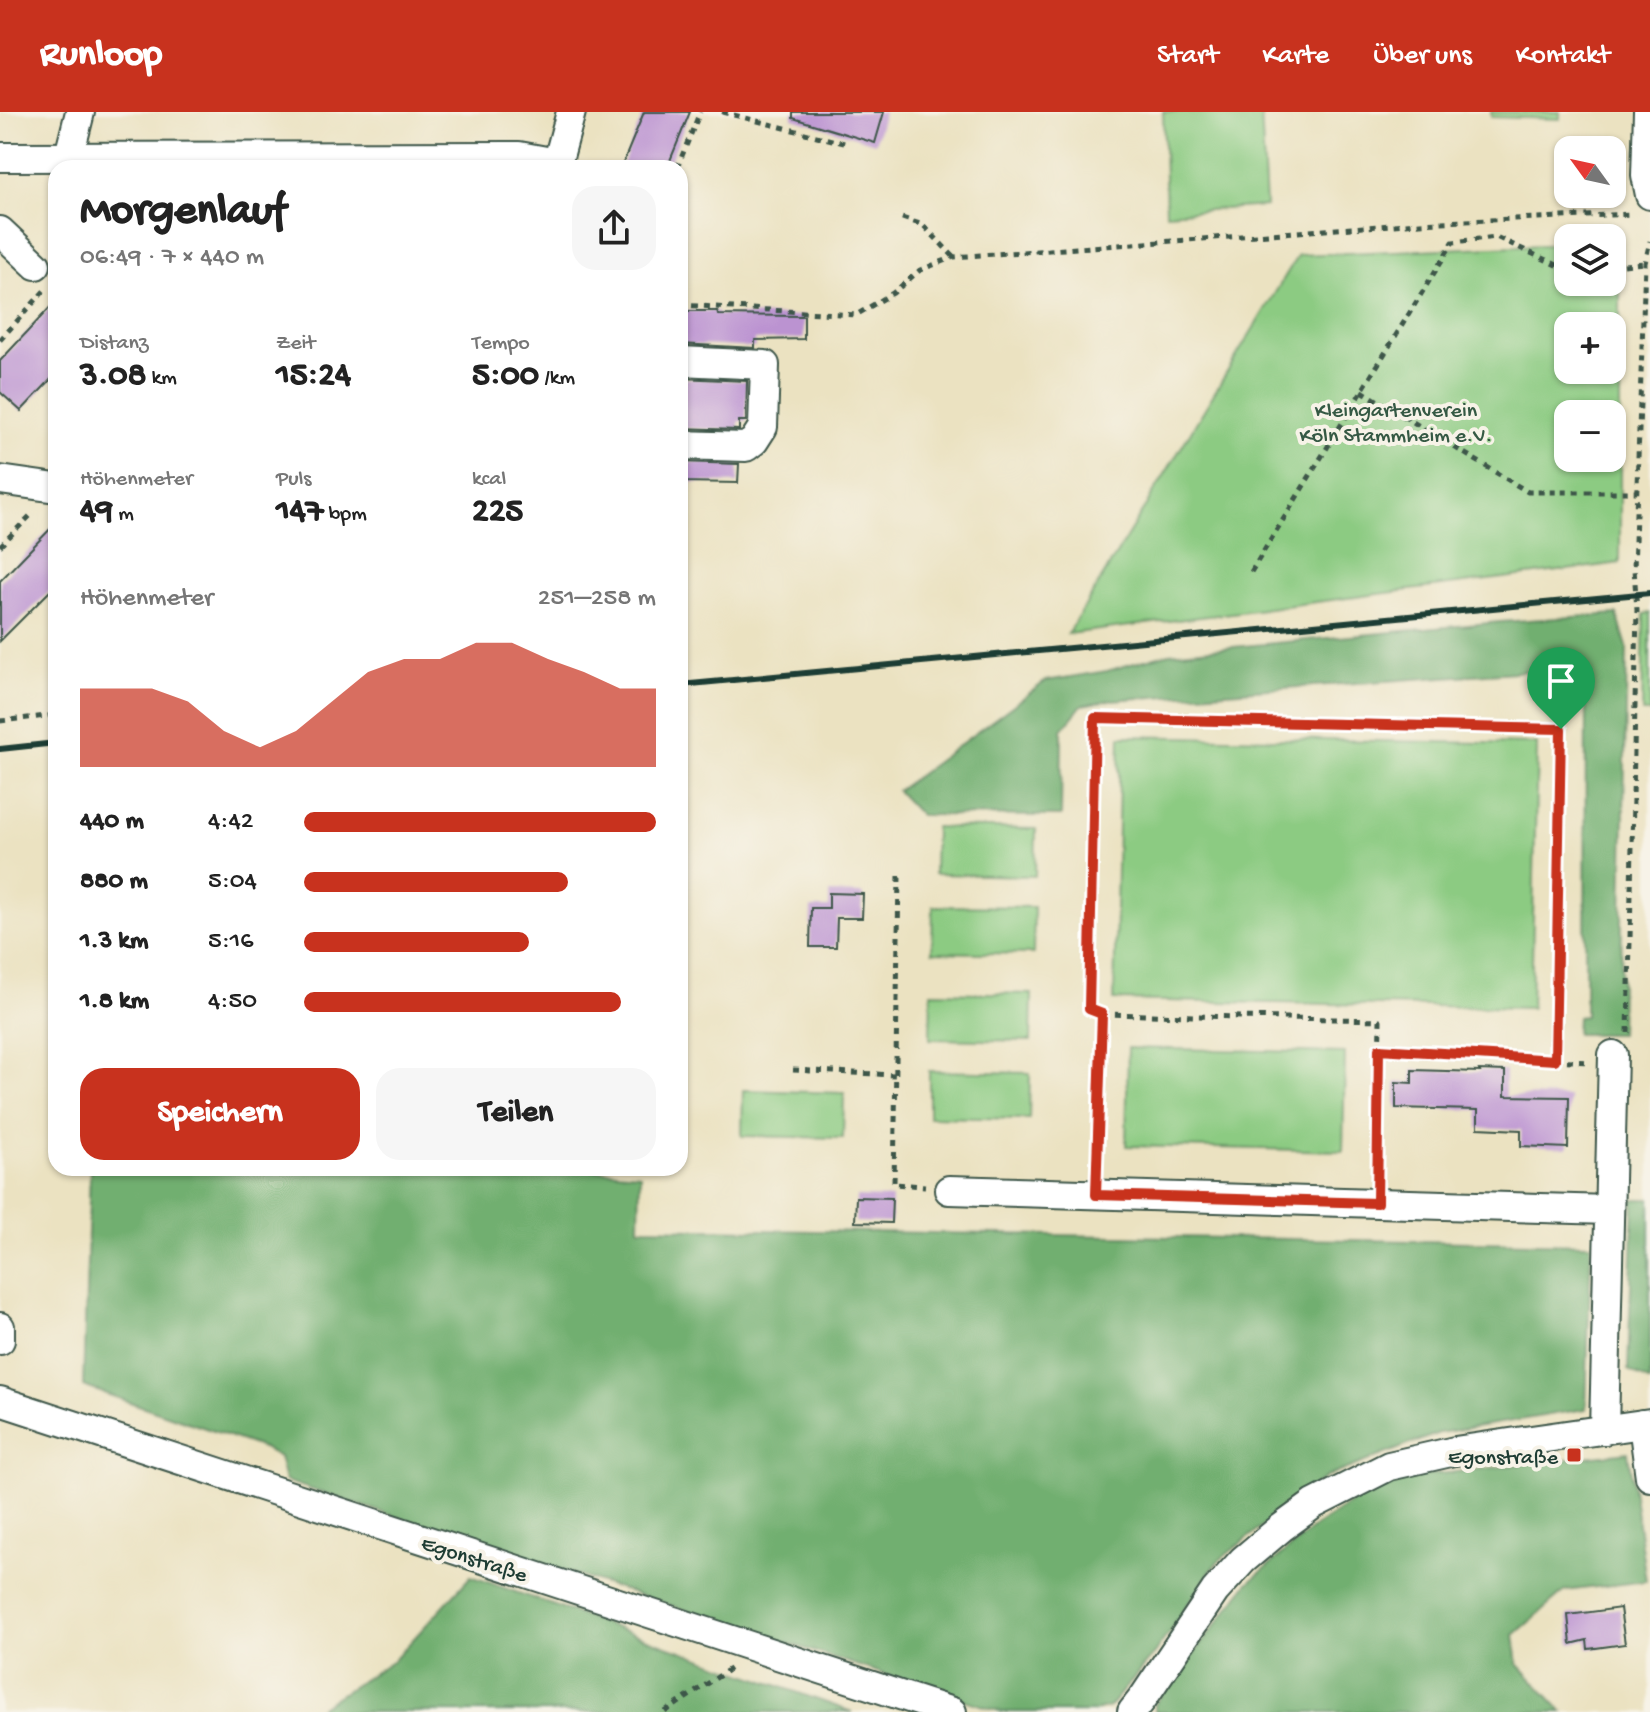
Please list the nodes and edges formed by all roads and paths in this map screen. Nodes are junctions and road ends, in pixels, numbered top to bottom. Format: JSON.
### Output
{"nodes":[{"id":1,"x":80,"y":112,"type":"edge"},
{"id":2,"x":571,"y":112,"type":"edge"},
{"id":3,"x":700,"y":112,"type":"edge"},
{"id":4,"x":722,"y":112,"type":"edge"},
{"id":5,"x":1648,"y":112,"type":"edge"},
{"id":6,"x":848,"y":144,"type":"dead end"},
{"id":7,"x":69,"y":156,"type":"junction"},
{"id":8,"x":0,"y":157,"type":"edge"},
{"id":9,"x":320,"y":160,"type":"edge"},
{"id":10,"x":470,"y":160,"type":"edge"},
{"id":11,"x":534,"y":160,"type":"edge"},
{"id":12,"x":558,"y":160,"type":"edge"},
{"id":13,"x":680,"y":160,"type":"edge"},
{"id":14,"x":1643,"y":205,"type":"edge"},
{"id":15,"x":902,"y":218,"type":"dead end"},
{"id":16,"x":0,"y":231,"type":"edge"},
{"id":17,"x":1650,"y":241,"type":"edge"},
{"id":18,"x":954,"y":257,"type":"junction"},
{"id":19,"x":1645,"y":263,"type":"junction"},
{"id":20,"x":1554,"y":264,"type":"edge"},
{"id":21,"x":1626,"y":265,"type":"edge"},
{"id":22,"x":42,"y":277,"type":"joint"},
{"id":23,"x":1647,"y":288,"type":"edge"},
{"id":24,"x":688,"y":305,"type":"edge"},
{"id":25,"x":0,"y":340,"type":"edge"},
{"id":26,"x":688,"y":361,"type":"edge"},
{"id":27,"x":1362,"y":391,"type":"junction"},
{"id":28,"x":688,"y":445,"type":"edge"},
{"id":29,"x":0,"y":480,"type":"edge"},
{"id":30,"x":48,"y":487,"type":"edge"},
{"id":31,"x":1637,"y":492,"type":"junction"},
{"id":32,"x":34,"y":512,"type":"dead end"},
{"id":33,"x":0,"y":546,"type":"edge"},
{"id":34,"x":1251,"y":572,"type":"dead end"},
{"id":35,"x":48,"y":716,"type":"edge"},
{"id":36,"x":0,"y":721,"type":"edge"},
{"id":37,"x":899,"y":876,"type":"dead end"},
{"id":38,"x":1102,"y":1014,"type":"junction"},
{"id":39,"x":1379,"y":1049,"type":"junction"},
{"id":40,"x":1613,"y":1055,"type":"joint"},
{"id":41,"x":793,"y":1070,"type":"dead end"},
{"id":42,"x":896,"y":1075,"type":"junction"},
{"id":43,"x":949,"y":1190,"type":"joint"},
{"id":44,"x":1096,"y":1195,"type":"junction"},
{"id":45,"x":1377,"y":1203,"type":"junction"},
{"id":46,"x":1609,"y":1210,"type":"junction"},
{"id":47,"x":0,"y":1327,"type":"edge"},
{"id":48,"x":0,"y":1340,"type":"edge"},
{"id":49,"x":0,"y":1401,"type":"edge"},
{"id":50,"x":1646,"y":1423,"type":"edge"},
{"id":51,"x":1604,"y":1430,"type":"junction"},
{"id":52,"x":1650,"y":1477,"type":"edge"},
{"id":53,"x":746,"y":1645,"type":"junction"},
{"id":54,"x":665,"y":1712,"type":"edge"},
{"id":55,"x":952,"y":1712,"type":"edge"},
{"id":56,"x":1132,"y":1712,"type":"edge"}],
"edges":[{"from":1,"to":7,"type":"street"},
{"from":2,"to":12,"type":"street"},
{"from":3,"to":13,"type":"path"},
{"from":4,"to":6,"type":"path"},
{"from":5,"to":14,"type":"street"},
{"from":7,"to":8,"type":"street"},
{"from":7,"to":9,"type":"street"},
{"from":10,"to":11,"type":"street"},
{"from":14,"to":18,"type":"path"},
{"from":15,"to":18,"type":"path"},
{"from":16,"to":22,"type":"street"},
{"from":17,"to":19,"type":"path"},
{"from":18,"to":24,"type":"path"},
{"from":19,"to":21,"type":"path"},
{"from":19,"to":23,"type":"path"},
{"from":20,"to":27,"type":"path"},
{"from":22,"to":25,"type":"path"},
{"from":23,"to":31,"type":"path"},
{"from":26,"to":28,"type":"street"},
{"from":27,"to":31,"type":"path"},
{"from":27,"to":34,"type":"path"},
{"from":29,"to":30,"type":"street"},
{"from":31,"to":40,"type":"path"},
{"from":32,"to":33,"type":"path"},
{"from":35,"to":36,"type":"path"},
{"from":37,"to":42,"type":"path"},
{"from":38,"to":39,"type":"path"},
{"from":38,"to":39,"type":"path"},
{"from":38,"to":44,"type":"path"},
{"from":39,"to":45,"type":"path"},
{"from":40,"to":46,"type":"street"},
{"from":41,"to":42,"type":"path"},
{"from":42,"to":43,"type":"path"},
{"from":43,"to":44,"type":"street"},
{"from":44,"to":45,"type":"street"},
{"from":45,"to":46,"type":"street"},
{"from":46,"to":51,"type":"street"},
{"from":47,"to":48,"type":"street"},
{"from":49,"to":53,"type":"street","name":"Egonstraße"},
{"from":50,"to":51,"type":"street"},
{"from":50,"to":52,"type":"street"},
{"from":51,"to":56,"type":"street"},
{"from":53,"to":54,"type":"path"},
{"from":53,"to":55,"type":"street","name":"Egonstraße"}]}
